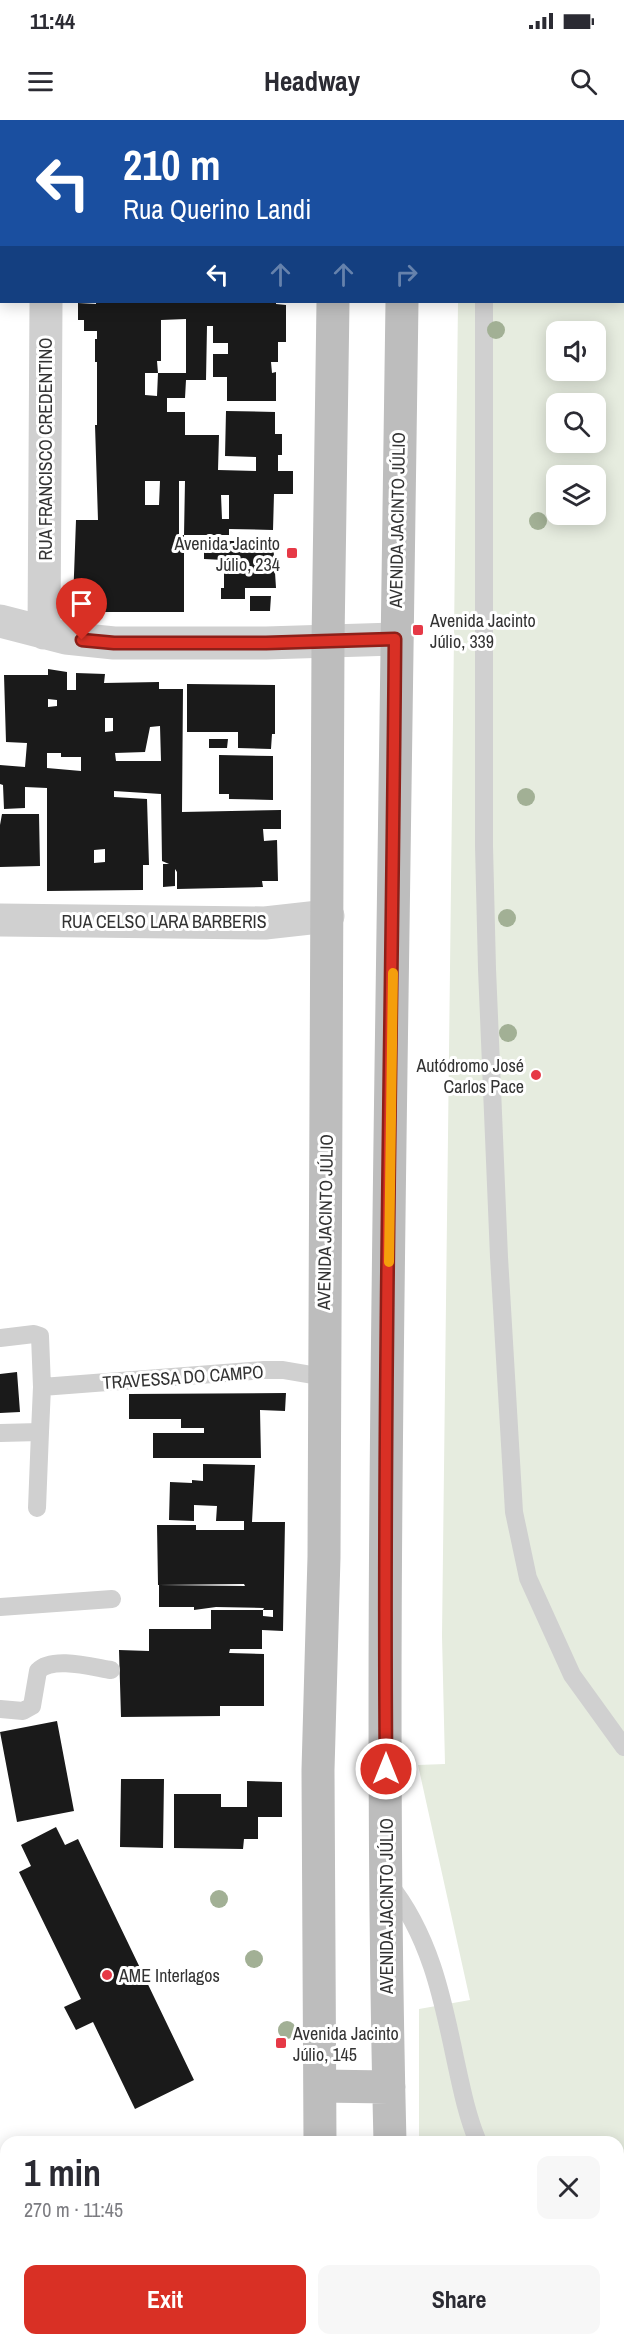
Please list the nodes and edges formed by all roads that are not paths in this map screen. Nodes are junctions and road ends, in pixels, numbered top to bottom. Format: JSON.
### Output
{"nodes":[{"id":1,"x":46,"y":303,"type":"edge"},
{"id":2,"x":333,"y":303,"type":"edge"},
{"id":3,"x":402,"y":303,"type":"edge"},
{"id":4,"x":484,"y":303,"type":"edge"},
{"id":5,"x":0,"y":621,"type":"edge"},
{"id":6,"x":44,"y":633,"type":"junction"},
{"id":7,"x":395,"y":639,"type":"junction"},
{"id":8,"x":328,"y":642,"type":"junction"},
{"id":9,"x":328,"y":916,"type":"junction"},
{"id":10,"x":0,"y":920,"type":"edge"},
{"id":11,"x":0,"y":1338,"type":"edge"},
{"id":12,"x":324,"y":1377,"type":"junction"},
{"id":13,"x":42,"y":1387,"type":"junction"},
{"id":14,"x":40,"y":1432,"type":"junction"},
{"id":15,"x":0,"y":1433,"type":"edge"},
{"id":16,"x":37,"y":1508,"type":"dead end"},
{"id":17,"x":112,"y":1599,"type":"dead end"},
{"id":18,"x":0,"y":1607,"type":"edge"},
{"id":19,"x":111,"y":1670,"type":"dead end"},
{"id":20,"x":0,"y":1710,"type":"edge"},
{"id":21,"x":624,"y":1747,"type":"edge"},
{"id":22,"x":387,"y":1882,"type":"junction"},
{"id":23,"x":320,"y":2086,"type":"junction"},
{"id":24,"x":389,"y":2087,"type":"junction"},
{"id":25,"x":320,"y":2136,"type":"edge"},
{"id":26,"x":390,"y":2136,"type":"edge"},
{"id":27,"x":476,"y":2136,"type":"edge"}],
"edges":[{"from":1,"to":6,"type":"street","name":"RUA FRANCISCO CREDENTINO"},
{"from":2,"to":8,"type":"street","name":"AVENIDA JACINTO JÚLIO"},
{"from":3,"to":7,"type":"street","name":"AVENIDA JACINTO JÚLIO"},
{"from":4,"to":21,"type":"lane"},
{"from":5,"to":6,"type":"street"},
{"from":6,"to":8,"type":"street"},
{"from":7,"to":8,"type":"street"},
{"from":7,"to":22,"type":"street","name":"AVENIDA JACINTO JÚLIO"},
{"from":8,"to":9,"type":"street","name":"AVENIDA JACINTO JÚLIO"},
{"from":9,"to":10,"type":"street","name":"RUA CELSO LARA BARBERIS"},
{"from":9,"to":12,"type":"street","name":"AVENIDA JACINTO JÚLIO"},
{"from":11,"to":13,"type":"lane"},
{"from":12,"to":13,"type":"lane","name":"TRAVESSA DO CAMPO"},
{"from":12,"to":23,"type":"street","name":"AVENIDA JACINTO JÚLIO"},
{"from":13,"to":14,"type":"lane"},
{"from":14,"to":15,"type":"lane"},
{"from":14,"to":16,"type":"lane"},
{"from":17,"to":18,"type":"lane"},
{"from":19,"to":20,"type":"lane"},
{"from":22,"to":24,"type":"street","name":"AVENIDA JACINTO JÚLIO"},
{"from":22,"to":27,"type":"lane"},
{"from":23,"to":24,"type":"street"},
{"from":23,"to":25,"type":"street","name":"AVENIDA JACINTO JÚLIO"},
{"from":24,"to":26,"type":"street","name":"AVENIDA JACINTO JÚLIO"}]}
